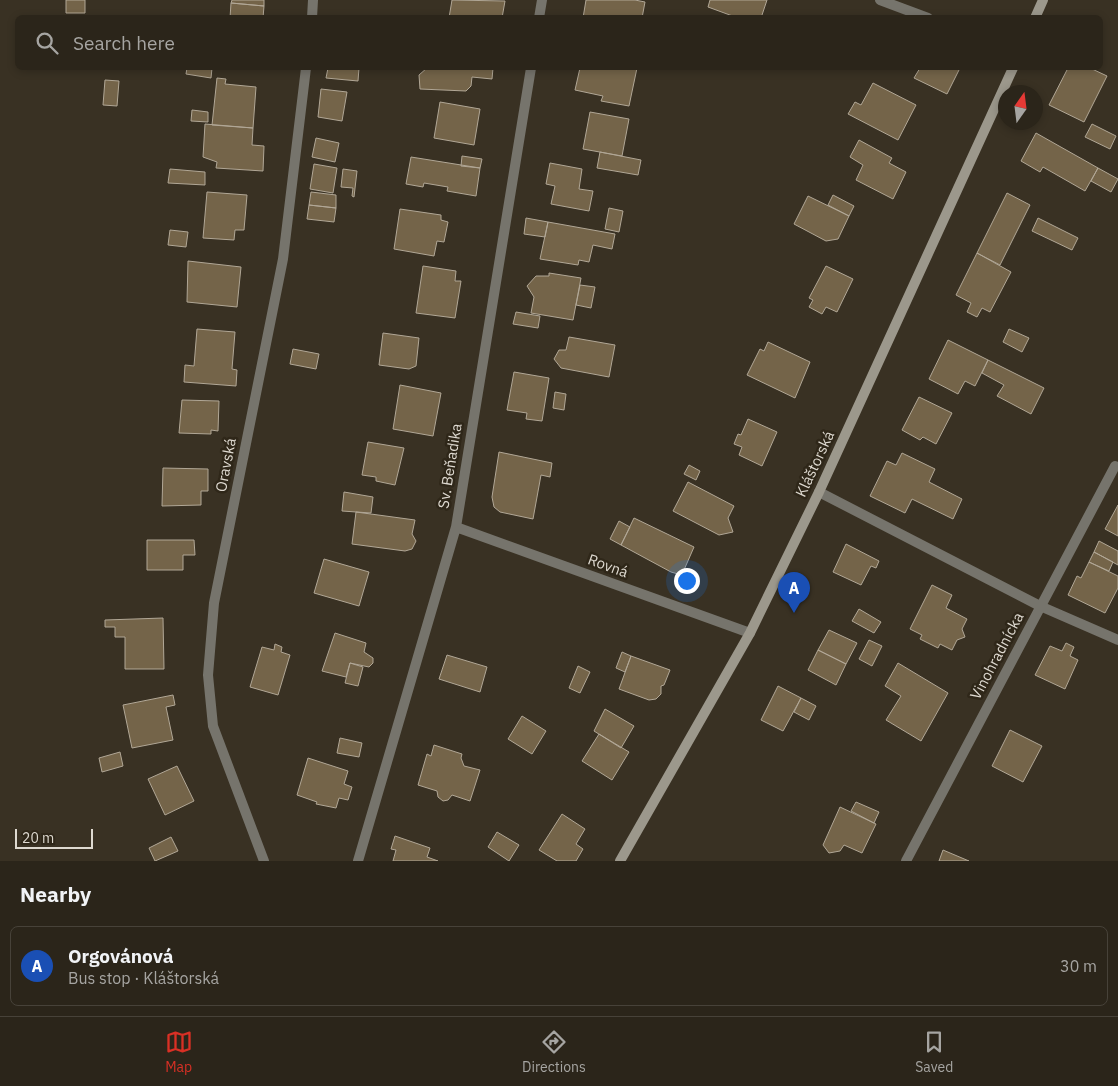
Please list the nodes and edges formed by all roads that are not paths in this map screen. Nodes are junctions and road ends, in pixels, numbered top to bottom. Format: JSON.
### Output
{"nodes":[{"id":1,"x":313,"y":0,"type":"edge"},
{"id":2,"x":542,"y":0,"type":"edge"},
{"id":3,"x":880,"y":0,"type":"edge"},
{"id":4,"x":1043,"y":0,"type":"edge"},
{"id":5,"x":312,"y":15,"type":"edge"},
{"id":6,"x":540,"y":15,"type":"edge"},
{"id":7,"x":920,"y":15,"type":"edge"},
{"id":8,"x":1036,"y":15,"type":"edge"},
{"id":9,"x":306,"y":70,"type":"edge"},
{"id":10,"x":531,"y":70,"type":"edge"},
{"id":11,"x":1012,"y":70,"type":"edge"},
{"id":12,"x":1115,"y":466,"type":"dead end"},
{"id":13,"x":819,"y":492,"type":"junction"},
{"id":14,"x":456,"y":527,"type":"junction"},
{"id":15,"x":1040,"y":606,"type":"junction"},
{"id":16,"x":750,"y":633,"type":"junction"},
{"id":17,"x":1118,"y":640,"type":"edge"},
{"id":18,"x":264,"y":861,"type":"edge"},
{"id":19,"x":358,"y":861,"type":"edge"},
{"id":20,"x":620,"y":861,"type":"edge"},
{"id":21,"x":906,"y":861,"type":"edge"}],
"edges":[{"from":1,"to":5,"type":"street"},
{"from":2,"to":6,"type":"street"},
{"from":3,"to":7,"type":"street"},
{"from":4,"to":8,"type":"street"},
{"from":9,"to":18,"type":"street","name":"Oravská"},
{"from":10,"to":14,"type":"street","name":"Sv. Beňadika"},
{"from":11,"to":13,"type":"street","name":"Kláštorská"},
{"from":12,"to":15,"type":"street","name":"Vinohradnícka"},
{"from":13,"to":15,"type":"street"},
{"from":13,"to":16,"type":"street","name":"Kláštorská"},
{"from":14,"to":16,"type":"street","name":"Rovná"},
{"from":14,"to":19,"type":"street","name":"Sv. Beňadika"},
{"from":15,"to":17,"type":"street"},
{"from":15,"to":21,"type":"street","name":"Vinohradnícka"},
{"from":16,"to":20,"type":"street","name":"Kláštorská"}]}
